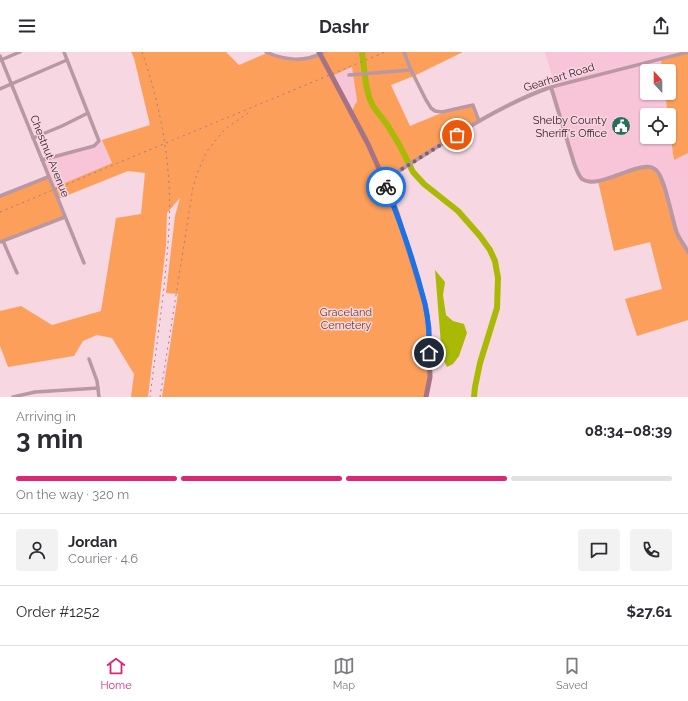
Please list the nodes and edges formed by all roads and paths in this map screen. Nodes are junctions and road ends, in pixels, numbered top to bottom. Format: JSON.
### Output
{"nodes":[{"id":1,"x":20,"y":52,"type":"edge"},
{"id":2,"x":64,"y":52,"type":"edge"},
{"id":3,"x":267,"y":52,"type":"edge"},
{"id":4,"x":404,"y":52,"type":"edge"},
{"id":5,"x":688,"y":52,"type":"edge"},
{"id":6,"x":321,"y":53,"type":"edge"},
{"id":7,"x":1,"y":58,"type":"edge"},
{"id":8,"x":67,"y":60,"type":"junction"},
{"id":9,"x":411,"y":70,"type":"junction"},
{"id":10,"x":349,"y":75,"type":"dead end"},
{"id":11,"x":11,"y":84,"type":"junction"},
{"id":12,"x":551,"y":87,"type":"junction"},
{"id":13,"x":0,"y":88,"type":"edge"},
{"id":14,"x":88,"y":113,"type":"junction"},
{"id":15,"x":479,"y":121,"type":"junction"},
{"id":16,"x":33,"y":138,"type":"junction"},
{"id":17,"x":42,"y":160,"type":"junction"},
{"id":18,"x":48,"y":177,"type":"junction"},
{"id":19,"x":384,"y":180,"type":"junction"},
{"id":20,"x":0,"y":196,"type":"edge"},
{"id":21,"x":65,"y":217,"type":"junction"},
{"id":22,"x":2,"y":242,"type":"edge"},
{"id":23,"x":688,"y":252,"type":"edge"},
{"id":24,"x":84,"y":263,"type":"dead end"},
{"id":25,"x":17,"y":273,"type":"dead end"},
{"id":26,"x":89,"y":359,"type":"dead end"},
{"id":27,"x":98,"y":388,"type":"junction"},
{"id":28,"x":13,"y":397,"type":"edge"},
{"id":29,"x":99,"y":397,"type":"edge"},
{"id":30,"x":426,"y":397,"type":"edge"}],
"edges":[{"from":1,"to":7,"type":"street"},
{"from":2,"to":8,"type":"street"},
{"from":3,"to":6,"type":"street"},
{"from":4,"to":9,"type":"street"},
{"from":5,"to":12,"type":"street","name":"Gearhart Road"},
{"from":6,"to":19,"type":"main road"},
{"from":7,"to":11,"type":"street","name":"Chestnut Avenue"},
{"from":8,"to":11,"type":"street"},
{"from":8,"to":14,"type":"street"},
{"from":9,"to":10,"type":"street"},
{"from":9,"to":15,"type":"street"},
{"from":11,"to":13,"type":"street"},
{"from":11,"to":16,"type":"street","name":"Chestnut Avenue"},
{"from":12,"to":15,"type":"street","name":"Gearhart Road"},
{"from":12,"to":23,"type":"street"},
{"from":14,"to":16,"type":"street"},
{"from":14,"to":17,"type":"street"},
{"from":15,"to":19,"type":"street","name":"Gearhart Road"},
{"from":16,"to":17,"type":"street","name":"Chestnut Avenue"},
{"from":17,"to":18,"type":"street","name":"Chestnut Avenue"},
{"from":18,"to":20,"type":"street"},
{"from":18,"to":21,"type":"street","name":"Chestnut Avenue"},
{"from":19,"to":30,"type":"main road"},
{"from":21,"to":22,"type":"street"},
{"from":21,"to":24,"type":"street","name":"Chestnut Avenue"},
{"from":22,"to":25,"type":"street"},
{"from":26,"to":27,"type":"street"},
{"from":27,"to":28,"type":"street"},
{"from":27,"to":29,"type":"street"}]}
